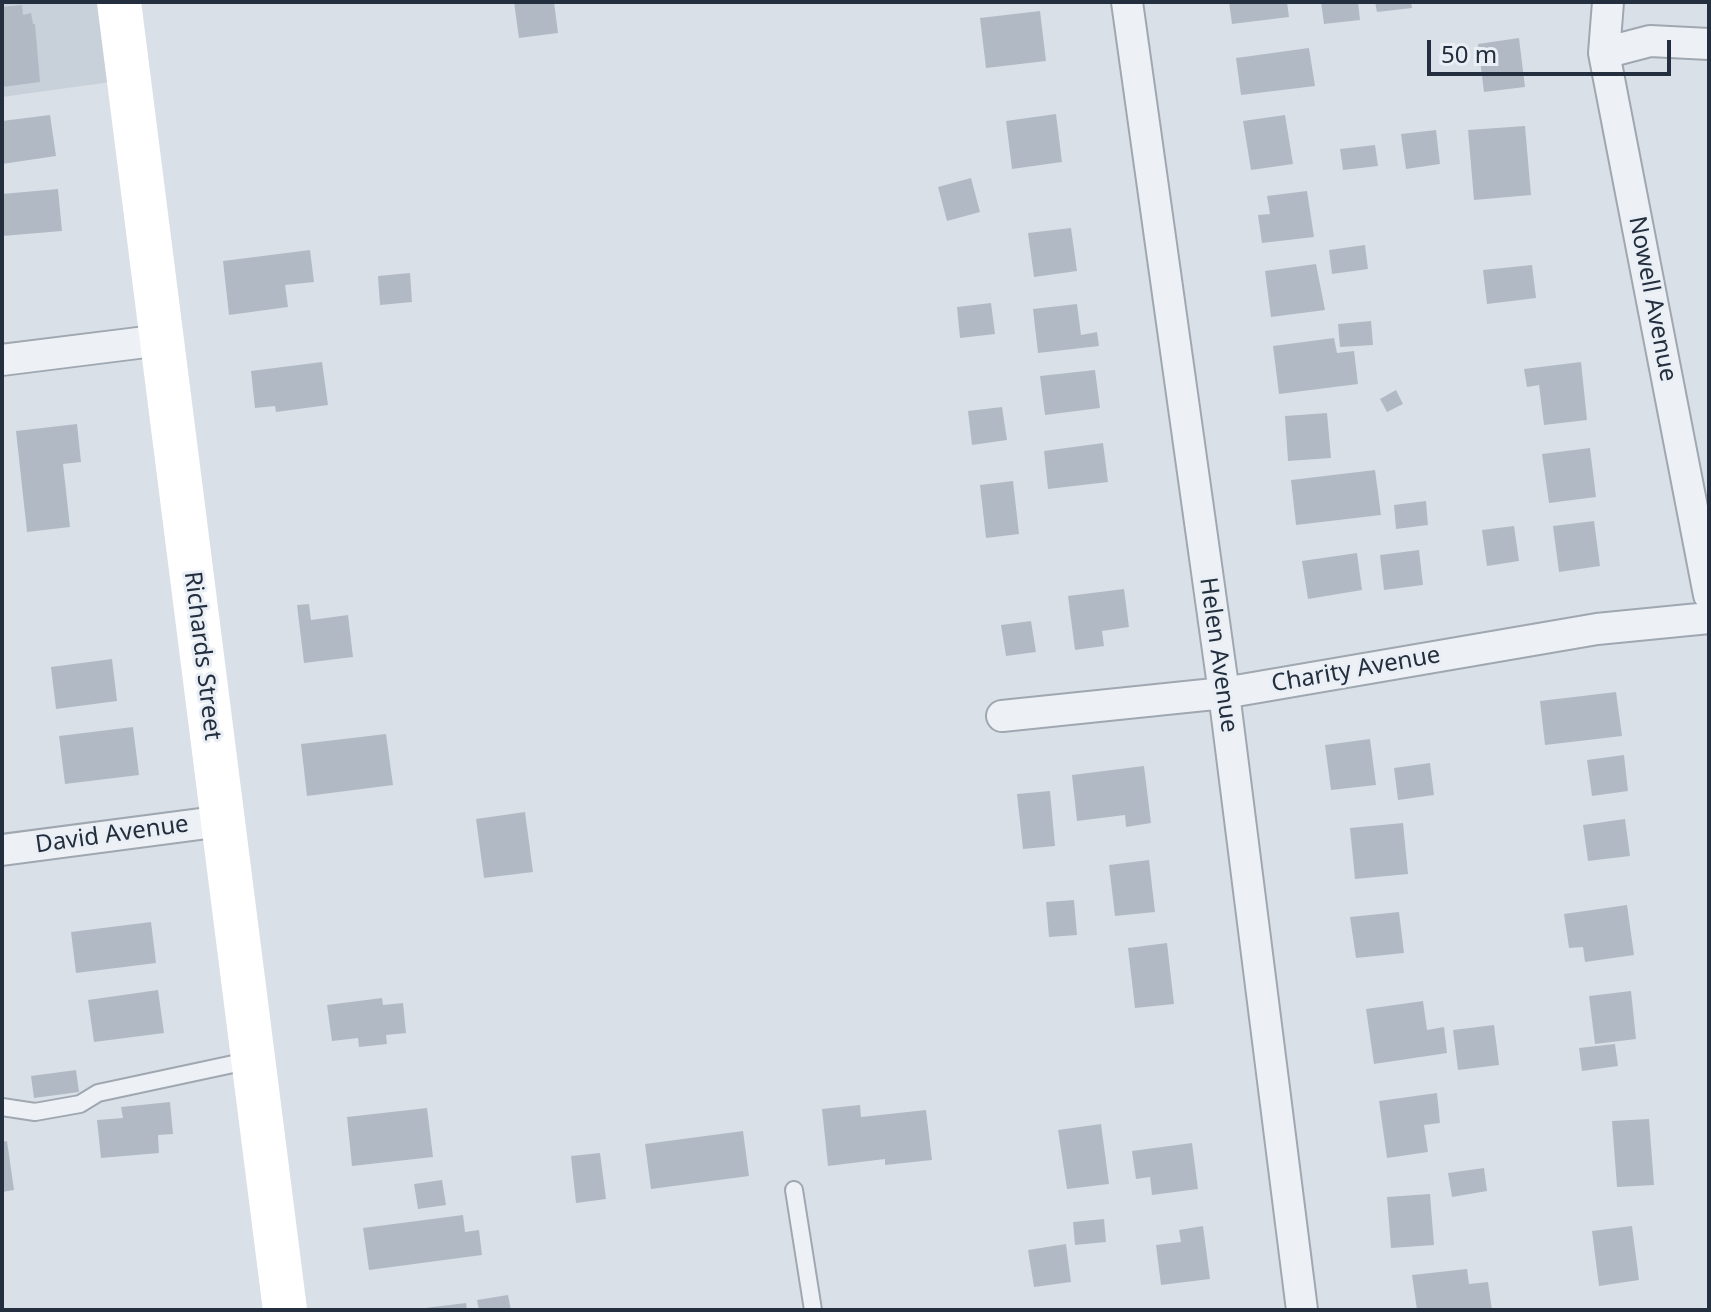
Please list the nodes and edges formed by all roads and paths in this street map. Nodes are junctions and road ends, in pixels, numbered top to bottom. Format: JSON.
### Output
{"nodes":[{"id":1,"x":119,"y":2,"type":"edge"},
{"id":2,"x":1127,"y":2,"type":"edge"},
{"id":3,"x":1608,"y":2,"type":"edge"},
{"id":4,"x":1709,"y":44,"type":"edge"},
{"id":5,"x":1604,"y":53,"type":"junction"},
{"id":6,"x":162,"y":340,"type":"junction"},
{"id":7,"x":2,"y":360,"type":"edge"},
{"id":8,"x":1709,"y":595,"type":"edge"},
{"id":9,"x":1709,"y":618,"type":"edge"},
{"id":10,"x":1224,"y":693,"type":"junction"},
{"id":11,"x":1002,"y":716,"type":"dead end"},
{"id":12,"x":223,"y":821,"type":"junction"},
{"id":13,"x":2,"y":850,"type":"edge"},
{"id":14,"x":253,"y":1060,"type":"junction"},
{"id":15,"x":2,"y":1107,"type":"edge"},
{"id":16,"x":794,"y":1190,"type":"dead end"},
{"id":17,"x":285,"y":1310,"type":"edge"},
{"id":18,"x":813,"y":1310,"type":"edge"},
{"id":19,"x":1302,"y":1310,"type":"edge"}],
"edges":[{"from":1,"to":6,"type":"street","name":"Richards Street"},
{"from":2,"to":10,"type":"street","name":"Helen Avenue"},
{"from":3,"to":5,"type":"street","name":"Nowell Avenue"},
{"from":4,"to":5,"type":"street"},
{"from":5,"to":8,"type":"street","name":"Nowell Avenue"},
{"from":6,"to":7,"type":"street"},
{"from":6,"to":12,"type":"street","name":"Richards Street"},
{"from":9,"to":10,"type":"street","name":"Charity Avenue"},
{"from":10,"to":11,"type":"street","name":"Charity Avenue"},
{"from":10,"to":19,"type":"street","name":"Helen Avenue"},
{"from":12,"to":13,"type":"street","name":"David Avenue"},
{"from":12,"to":14,"type":"street","name":"Richards Street"},
{"from":14,"to":15,"type":"lane"},
{"from":14,"to":17,"type":"street","name":"Richards Street"},
{"from":16,"to":18,"type":"lane"}]}
